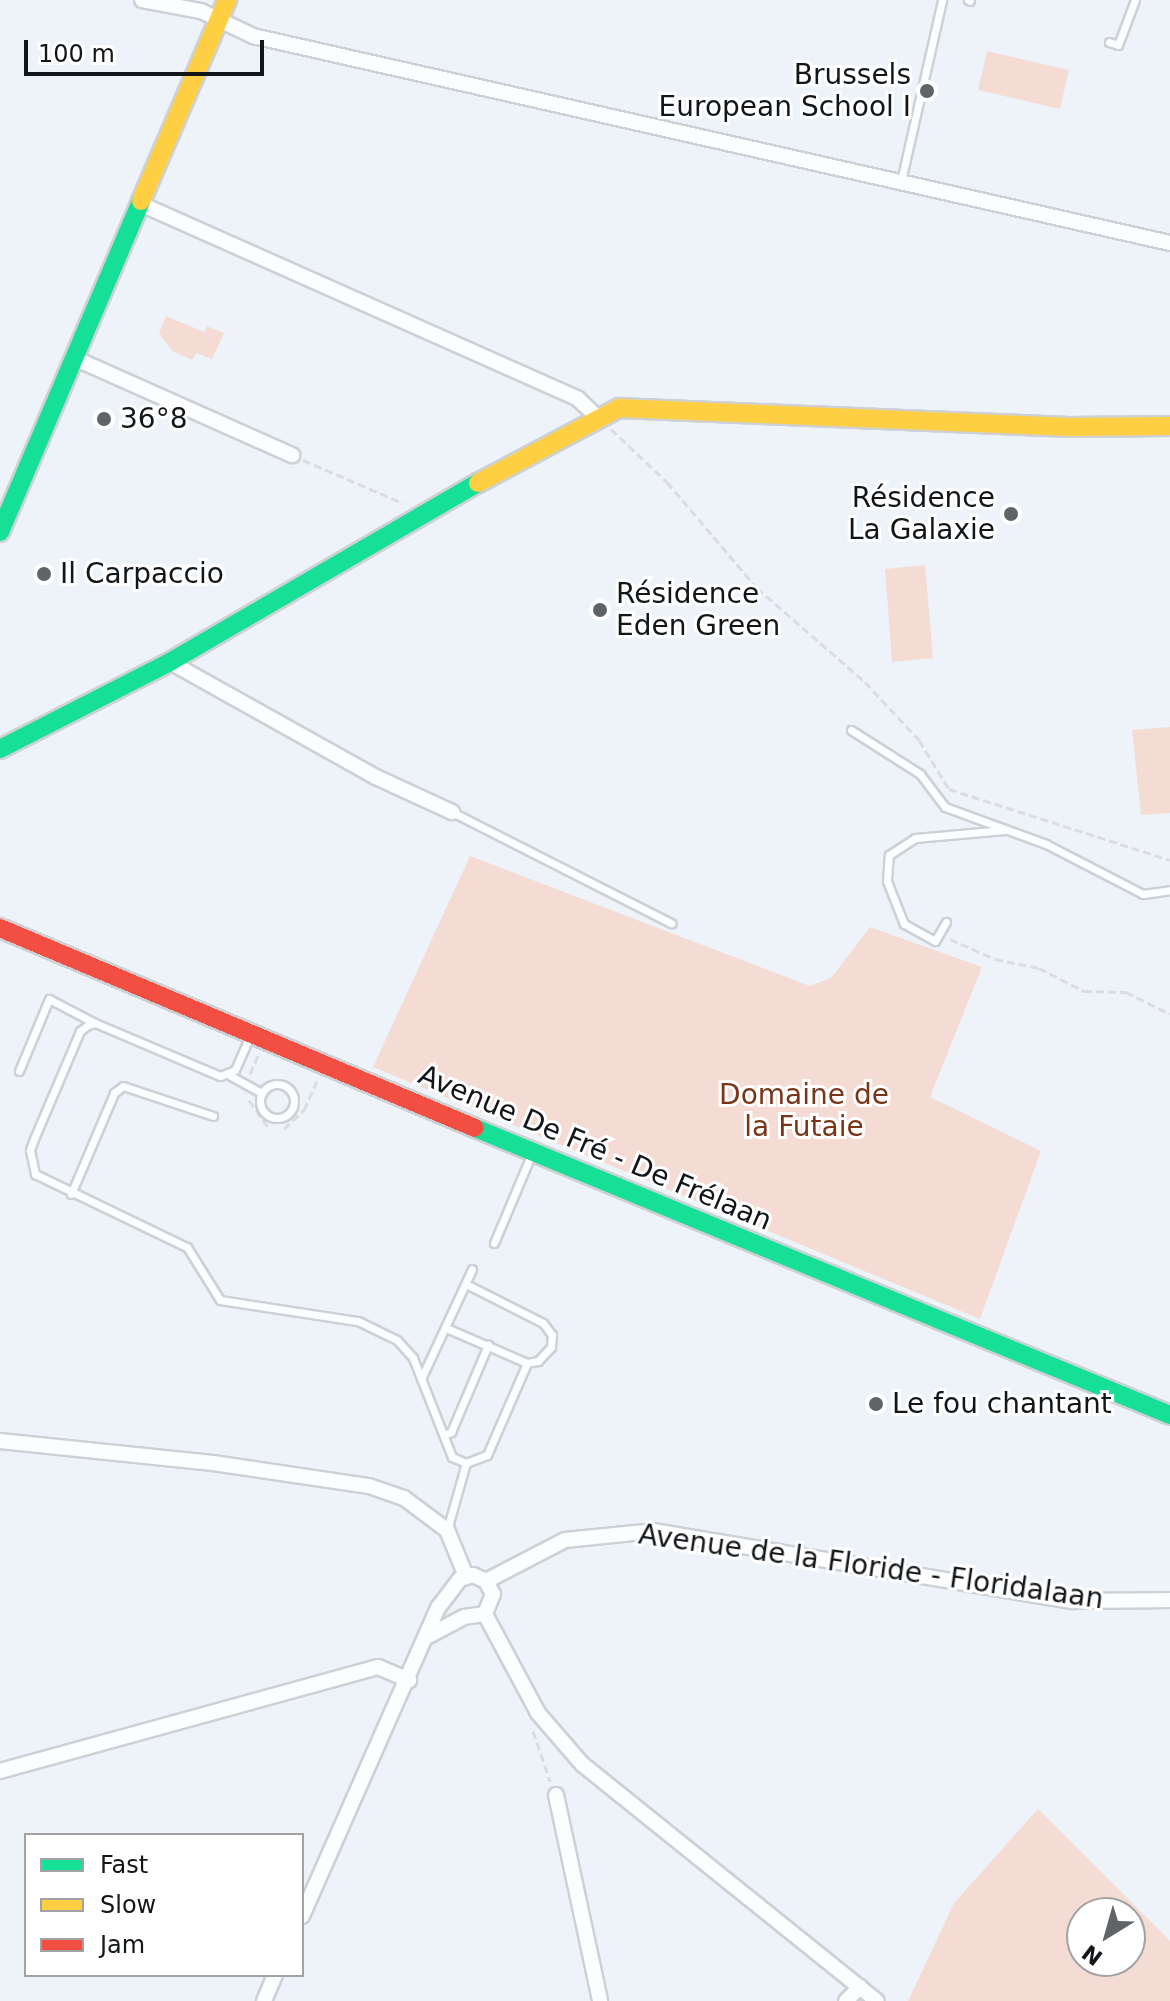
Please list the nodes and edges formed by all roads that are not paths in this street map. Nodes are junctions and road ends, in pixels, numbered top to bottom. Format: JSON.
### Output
{"nodes":[{"id":1,"x":142,"y":0,"type":"edge"},
{"id":2,"x":227,"y":0,"type":"edge"},
{"id":3,"x":942,"y":0,"type":"edge"},
{"id":4,"x":1135,"y":0,"type":"edge"},
{"id":5,"x":218,"y":20,"type":"junction"},
{"id":6,"x":1109,"y":42,"type":"dead end"},
{"id":7,"x":901,"y":184,"type":"junction"},
{"id":8,"x":143,"y":205,"type":"junction"},
{"id":9,"x":1170,"y":243,"type":"edge"},
{"id":10,"x":74,"y":358,"type":"junction"},
{"id":11,"x":596,"y":416,"type":"junction"},
{"id":12,"x":1170,"y":426,"type":"edge"},
{"id":13,"x":292,"y":455,"type":"road end"},
{"id":14,"x":2,"y":523,"type":"edge"},
{"id":15,"x":170,"y":662,"type":"junction"},
{"id":16,"x":851,"y":730,"type":"dead end"},
{"id":17,"x":0,"y":749,"type":"edge"},
{"id":18,"x":452,"y":812,"type":"joint"},
{"id":19,"x":1007,"y":829,"type":"junction"},
{"id":20,"x":1170,"y":890,"type":"edge"},
{"id":21,"x":946,"y":922,"type":"dead end"},
{"id":22,"x":671,"y":923,"type":"dead end"},
{"id":23,"x":0,"y":928,"type":"edge"},
{"id":24,"x":95,"y":1023,"type":"junction"},
{"id":25,"x":251,"y":1034,"type":"junction"},
{"id":26,"x":19,"y":1071,"type":"dead end"},
{"id":27,"x":229,"y":1075,"type":"junction"},
{"id":28,"x":262,"y":1093,"type":"junction"},
{"id":29,"x":213,"y":1116,"type":"dead end"},
{"id":30,"x":533,"y":1152,"type":"junction"},
{"id":31,"x":71,"y":1194,"type":"junction"},
{"id":32,"x":494,"y":1243,"type":"dead end"},
{"id":33,"x":472,"y":1269,"type":"dead end"},
{"id":34,"x":466,"y":1284,"type":"junction"},
{"id":35,"x":446,"y":1328,"type":"junction"},
{"id":36,"x":488,"y":1345,"type":"junction"},
{"id":37,"x":527,"y":1363,"type":"junction"},
{"id":38,"x":421,"y":1379,"type":"junction"},
{"id":39,"x":1170,"y":1415,"type":"edge"},
{"id":40,"x":444,"y":1435,"type":"junction"},
{"id":41,"x":0,"y":1441,"type":"edge"},
{"id":42,"x":466,"y":1463,"type":"junction"},
{"id":43,"x":447,"y":1530,"type":"junction"},
{"id":44,"x":466,"y":1576,"type":"junction"},
{"id":45,"x":486,"y":1581,"type":"junction"},
{"id":46,"x":452,"y":1589,"type":"junction"},
{"id":47,"x":1170,"y":1600,"type":"edge"},
{"id":48,"x":485,"y":1614,"type":"junction"},
{"id":49,"x":464,"y":1617,"type":"junction"},
{"id":50,"x":429,"y":1636,"type":"junction"},
{"id":51,"x":409,"y":1680,"type":"junction"},
{"id":52,"x":0,"y":1771,"type":"edge"},
{"id":53,"x":556,"y":1795,"type":"road end"},
{"id":54,"x":304,"y":1912,"type":"edge"},
{"id":55,"x":274,"y":1977,"type":"edge"},
{"id":56,"x":860,"y":1987,"type":"junction"},
{"id":57,"x":264,"y":2001,"type":"edge"},
{"id":58,"x":600,"y":2001,"type":"edge"},
{"id":59,"x":846,"y":2001,"type":"edge"},
{"id":60,"x":877,"y":2001,"type":"edge"}],
"edges":[{"from":1,"to":5,"type":"street"},
{"from":2,"to":5,"type":"main road"},
{"from":3,"to":7,"type":"lane"},
{"from":4,"to":6,"type":"lane"},
{"from":5,"to":7,"type":"street"},
{"from":5,"to":8,"type":"main road"},
{"from":7,"to":9,"type":"street"},
{"from":8,"to":10,"type":"main road"},
{"from":8,"to":11,"type":"street"},
{"from":10,"to":13,"type":"street"},
{"from":10,"to":14,"type":"main road"},
{"from":11,"to":12,"type":"main road"},
{"from":11,"to":15,"type":"main road"},
{"from":15,"to":17,"type":"main road"},
{"from":15,"to":18,"type":"street"},
{"from":16,"to":19,"type":"lane"},
{"from":18,"to":22,"type":"lane"},
{"from":19,"to":20,"type":"lane"},
{"from":19,"to":21,"type":"lane"},
{"from":23,"to":25,"type":"main road","name":"Avenue De Fré - De Frélaan"},
{"from":24,"to":26,"type":"lane"},
{"from":24,"to":27,"type":"lane"},
{"from":24,"to":31,"type":"lane"},
{"from":25,"to":27,"type":"lane"},
{"from":25,"to":30,"type":"main road","name":"Avenue De Fré - De Frélaan"},
{"from":27,"to":28,"type":"lane"},
{"from":28,"to":28,"type":"lane"},
{"from":29,"to":31,"type":"lane"},
{"from":30,"to":32,"type":"lane"},
{"from":30,"to":39,"type":"main road","name":"Avenue De Fré - De Frélaan"},
{"from":31,"to":38,"type":"lane"},
{"from":33,"to":34,"type":"lane"},
{"from":34,"to":35,"type":"lane"},
{"from":34,"to":37,"type":"lane"},
{"from":35,"to":36,"type":"lane"},
{"from":35,"to":38,"type":"lane"},
{"from":36,"to":37,"type":"lane"},
{"from":36,"to":40,"type":"lane"},
{"from":37,"to":42,"type":"lane"},
{"from":38,"to":40,"type":"lane"},
{"from":40,"to":42,"type":"lane"},
{"from":41,"to":43,"type":"street"},
{"from":42,"to":43,"type":"lane"},
{"from":43,"to":44,"type":"street"},
{"from":44,"to":45,"type":"street"},
{"from":44,"to":46,"type":"street"},
{"from":45,"to":47,"type":"street","name":"Avenue de la Floride - Floridalaan"},
{"from":45,"to":48,"type":"street"},
{"from":46,"to":49,"type":"street"},
{"from":46,"to":50,"type":"street"},
{"from":48,"to":49,"type":"street"},
{"from":48,"to":56,"type":"street"},
{"from":49,"to":50,"type":"street"},
{"from":50,"to":51,"type":"street"},
{"from":51,"to":52,"type":"street"},
{"from":51,"to":54,"type":"street"},
{"from":53,"to":58,"type":"street"},
{"from":55,"to":57,"type":"street"},
{"from":56,"to":59,"type":"street"},
{"from":56,"to":60,"type":"street"}]}
